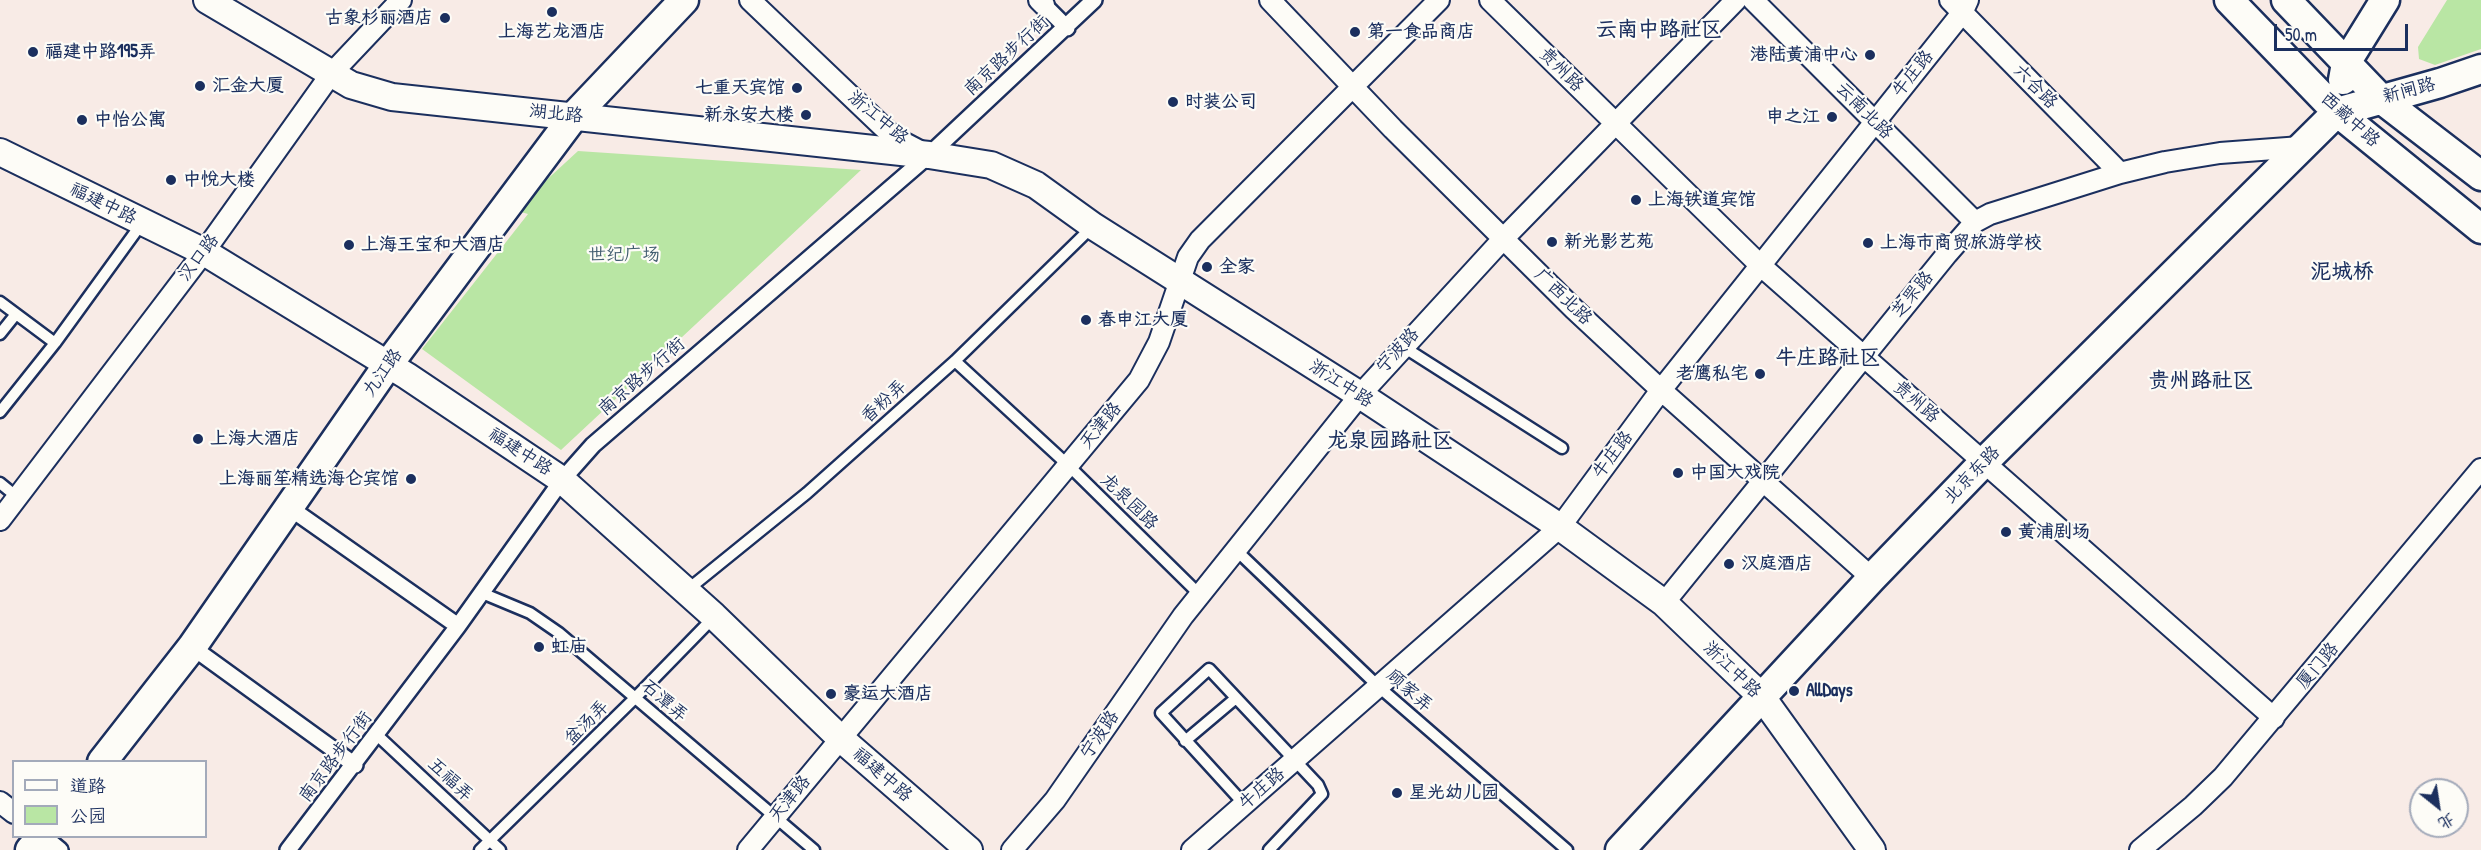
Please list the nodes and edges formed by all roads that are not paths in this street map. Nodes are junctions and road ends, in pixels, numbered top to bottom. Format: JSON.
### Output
{"nodes":[{"id":1,"x":207,"y":0,"type":"edge"},
{"id":2,"x":400,"y":0,"type":"edge"},
{"id":3,"x":684,"y":0,"type":"edge"},
{"id":4,"x":750,"y":0,"type":"edge"},
{"id":5,"x":1094,"y":0,"type":"edge"},
{"id":6,"x":1270,"y":0,"type":"edge"},
{"id":7,"x":1439,"y":0,"type":"edge"},
{"id":8,"x":1490,"y":0,"type":"edge"},
{"id":9,"x":1736,"y":0,"type":"edge"},
{"id":10,"x":1752,"y":0,"type":"edge"},
{"id":11,"x":2229,"y":0,"type":"edge"},
{"id":12,"x":2286,"y":0,"type":"edge"},
{"id":13,"x":2385,"y":0,"type":"edge"},
{"id":14,"x":1042,"y":2,"type":"edge"},
{"id":15,"x":1960,"y":4,"type":"edge"},
{"id":16,"x":1067,"y":27,"type":"junction"},
{"id":17,"x":2346,"y":63,"type":"junction"},
{"id":18,"x":2481,"y":69,"type":"edge"},
{"id":19,"x":331,"y":74,"type":"junction"},
{"id":20,"x":1353,"y":84,"type":"junction"},
{"id":21,"x":2381,"y":99,"type":"junction"},
{"id":22,"x":2337,"y":112,"type":"junction"},
{"id":23,"x":574,"y":116,"type":"junction"},
{"id":24,"x":1875,"y":121,"type":"junction"},
{"id":25,"x":1614,"y":123,"type":"junction"},
{"id":26,"x":2301,"y":147,"type":"junction"},
{"id":27,"x":0,"y":152,"type":"edge"},
{"id":28,"x":929,"y":155,"type":"junction"},
{"id":29,"x":2120,"y":173,"type":"junction"},
{"id":30,"x":2481,"y":176,"type":"edge"},
{"id":31,"x":1976,"y":222,"type":"junction"},
{"id":32,"x":142,"y":223,"type":"junction"},
{"id":33,"x":1093,"y":226,"type":"junction"},
{"id":34,"x":2481,"y":229,"type":"edge"},
{"id":35,"x":1503,"y":239,"type":"junction"},
{"id":36,"x":204,"y":252,"type":"junction"},
{"id":37,"x":1760,"y":265,"type":"junction"},
{"id":38,"x":1179,"y":282,"type":"junction"},
{"id":39,"x":0,"y":302,"type":"edge"},
{"id":40,"x":16,"y":314,"type":"junction"},
{"id":41,"x":0,"y":334,"type":"edge"},
{"id":42,"x":55,"y":343,"type":"junction"},
{"id":43,"x":1402,"y":346,"type":"junction"},
{"id":44,"x":1863,"y":356,"type":"junction"},
{"id":45,"x":955,"y":361,"type":"junction"},
{"id":46,"x":387,"y":366,"type":"junction"},
{"id":47,"x":1661,"y":390,"type":"junction"},
{"id":48,"x":1360,"y":395,"type":"junction"},
{"id":49,"x":0,"y":412,"type":"edge"},
{"id":50,"x":1562,"y":448,"type":"dead end"},
{"id":51,"x":1985,"y":461,"type":"junction"},
{"id":52,"x":1069,"y":466,"type":"junction"},
{"id":53,"x":2481,"y":469,"type":"edge"},
{"id":54,"x":562,"y":480,"type":"junction"},
{"id":55,"x":1762,"y":480,"type":"junction"},
{"id":56,"x":0,"y":483,"type":"edge"},
{"id":57,"x":17,"y":498,"type":"junction"},
{"id":58,"x":290,"y":508,"type":"junction"},
{"id":59,"x":0,"y":520,"type":"edge"},
{"id":60,"x":1560,"y":527,"type":"junction"},
{"id":61,"x":1236,"y":550,"type":"junction"},
{"id":62,"x":1872,"y":578,"type":"junction"},
{"id":63,"x":686,"y":591,"type":"junction"},
{"id":64,"x":482,"y":593,"type":"junction"},
{"id":65,"x":1200,"y":595,"type":"junction"},
{"id":66,"x":1664,"y":603,"type":"junction"},
{"id":67,"x":714,"y":616,"type":"junction"},
{"id":68,"x":458,"y":626,"type":"junction"},
{"id":69,"x":192,"y":647,"type":"junction"},
{"id":70,"x":1379,"y":687,"type":"junction"},
{"id":71,"x":1762,"y":697,"type":"junction"},
{"id":72,"x":635,"y":698,"type":"junction"},
{"id":73,"x":1236,"y":698,"type":"junction"},
{"id":74,"x":2274,"y":718,"type":"junction"},
{"id":75,"x":377,"y":735,"type":"junction"},
{"id":76,"x":840,"y":738,"type":"junction"},
{"id":77,"x":1185,"y":741,"type":"junction"},
{"id":78,"x":104,"y":760,"type":"edge"},
{"id":79,"x":1295,"y":760,"type":"junction"},
{"id":80,"x":355,"y":765,"type":"junction"},
{"id":81,"x":0,"y":802,"type":"edge"},
{"id":82,"x":1244,"y":804,"type":"junction"},
{"id":83,"x":12,"y":811,"type":"edge"},
{"id":84,"x":776,"y":816,"type":"junction"},
{"id":85,"x":42,"y":838,"type":"edge"},
{"id":86,"x":44,"y":838,"type":"edge"},
{"id":87,"x":490,"y":840,"type":"junction"},
{"id":88,"x":30,"y":850,"type":"edge"},
{"id":89,"x":60,"y":850,"type":"edge"},
{"id":90,"x":288,"y":850,"type":"edge"},
{"id":91,"x":480,"y":850,"type":"edge"},
{"id":92,"x":500,"y":850,"type":"edge"},
{"id":93,"x":748,"y":850,"type":"edge"},
{"id":94,"x":814,"y":850,"type":"edge"},
{"id":95,"x":969,"y":850,"type":"edge"},
{"id":96,"x":1011,"y":850,"type":"edge"},
{"id":97,"x":1192,"y":850,"type":"edge"},
{"id":98,"x":1269,"y":850,"type":"edge"},
{"id":99,"x":1567,"y":850,"type":"edge"},
{"id":100,"x":1620,"y":850,"type":"edge"},
{"id":101,"x":1872,"y":850,"type":"edge"},
{"id":102,"x":2140,"y":850,"type":"edge"}],
"edges":[{"from":1,"to":19,"type":"street","name":"湖北路"},
{"from":2,"to":19,"type":"street","name":"汉口路"},
{"from":3,"to":23,"type":"main road","name":"九江路"},
{"from":4,"to":28,"type":"street","name":"浙江中路"},
{"from":5,"to":16,"type":"street","name":"南京路步行街"},
{"from":6,"to":20,"type":"street","name":"广西北路"},
{"from":7,"to":20,"type":"street","name":"天津路"},
{"from":8,"to":25,"type":"street","name":"贵州路"},
{"from":9,"to":25,"type":"street","name":"宁波路"},
{"from":10,"to":24,"type":"street","name":"云南北路"},
{"from":11,"to":22,"type":"main road","name":"西藏中路"},
{"from":12,"to":17,"type":"main road","name":"西藏中路"},
{"from":13,"to":17,"type":"main road"},
{"from":14,"to":16,"type":"street"},
{"from":15,"to":24,"type":"street","name":"牛庄路"},
{"from":15,"to":29,"type":"street","name":"六合路"},
{"from":16,"to":28,"type":"street","name":"南京路步行街"},
{"from":17,"to":21,"type":"main road","name":"西藏中路"},
{"from":17,"to":22,"type":"main road"},
{"from":18,"to":21,"type":"main road","name":"新闸路"},
{"from":19,"to":23,"type":"street","name":"湖北路"},
{"from":19,"to":36,"type":"street","name":"汉口路"},
{"from":20,"to":35,"type":"street","name":"广西北路"},
{"from":20,"to":38,"type":"street","name":"天津路"},
{"from":21,"to":22,"type":"main road","name":"新闸路"},
{"from":21,"to":30,"type":"main road","name":"西藏中路"},
{"from":22,"to":26,"type":"main road","name":"北京东路"},
{"from":22,"to":34,"type":"main road","name":"西藏中路"},
{"from":23,"to":28,"type":"street","name":"湖北路"},
{"from":23,"to":46,"type":"main road","name":"九江路"},
{"from":24,"to":31,"type":"street","name":"云南北路"},
{"from":24,"to":37,"type":"street","name":"牛庄路"},
{"from":25,"to":35,"type":"street","name":"宁波路"},
{"from":25,"to":37,"type":"street","name":"贵州路"},
{"from":26,"to":29,"type":"street","name":"芝罘路"},
{"from":26,"to":51,"type":"main road","name":"北京东路"},
{"from":27,"to":32,"type":"street","name":"福建中路"},
{"from":28,"to":33,"type":"street","name":"浙江中路"},
{"from":28,"to":54,"type":"street","name":"南京路步行街"},
{"from":29,"to":31,"type":"street","name":"芝罘路"},
{"from":31,"to":44,"type":"street","name":"芝罘路"},
{"from":32,"to":36,"type":"street","name":"福建中路"},
{"from":32,"to":42,"type":"lane"},
{"from":33,"to":38,"type":"street","name":"浙江中路"},
{"from":33,"to":45,"type":"lane","name":"香粉弄"},
{"from":35,"to":43,"type":"street","name":"宁波路"},
{"from":35,"to":47,"type":"street","name":"广西北路"},
{"from":36,"to":46,"type":"street","name":"福建中路"},
{"from":36,"to":57,"type":"street","name":"汉口路"},
{"from":37,"to":44,"type":"street","name":"贵州路"},
{"from":37,"to":47,"type":"street","name":"牛庄路"},
{"from":38,"to":48,"type":"street","name":"浙江中路"},
{"from":38,"to":52,"type":"street","name":"天津路"},
{"from":39,"to":40,"type":"lane"},
{"from":40,"to":41,"type":"lane"},
{"from":40,"to":42,"type":"lane"},
{"from":42,"to":49,"type":"lane"},
{"from":43,"to":48,"type":"street","name":"宁波路"},
{"from":43,"to":50,"type":"lane"},
{"from":44,"to":51,"type":"street","name":"贵州路"},
{"from":44,"to":55,"type":"street","name":"芝罘路"},
{"from":45,"to":52,"type":"lane","name":"龙泉园路"},
{"from":45,"to":63,"type":"lane","name":"香粉弄"},
{"from":46,"to":54,"type":"street","name":"福建中路"},
{"from":46,"to":58,"type":"main road","name":"九江路"},
{"from":47,"to":55,"type":"street","name":"广西北路"},
{"from":47,"to":60,"type":"street","name":"牛庄路"},
{"from":48,"to":60,"type":"street","name":"浙江中路"},
{"from":48,"to":61,"type":"street","name":"宁波路"},
{"from":51,"to":62,"type":"main road","name":"北京东路"},
{"from":51,"to":74,"type":"street","name":"贵州路"},
{"from":52,"to":65,"type":"lane","name":"龙泉园路"},
{"from":52,"to":76,"type":"street","name":"天津路"},
{"from":53,"to":74,"type":"street","name":"厦门路"},
{"from":54,"to":63,"type":"street","name":"福建中路"},
{"from":54,"to":64,"type":"street","name":"南京路步行街"},
{"from":55,"to":62,"type":"street","name":"广西北路"},
{"from":55,"to":66,"type":"street","name":"芝罘路"},
{"from":56,"to":57,"type":"lane"},
{"from":57,"to":59,"type":"street","name":"汉口路"},
{"from":58,"to":68,"type":"street"},
{"from":58,"to":69,"type":"main road","name":"九江路"},
{"from":60,"to":66,"type":"street","name":"浙江中路"},
{"from":60,"to":70,"type":"street","name":"牛庄路"},
{"from":61,"to":65,"type":"street","name":"宁波路"},
{"from":61,"to":70,"type":"lane","name":"顾家弄"},
{"from":62,"to":71,"type":"main road","name":"北京东路"},
{"from":63,"to":67,"type":"street","name":"福建中路"},
{"from":64,"to":68,"type":"street","name":"南京路步行街"},
{"from":64,"to":72,"type":"lane","name":"石潭弄"},
{"from":65,"to":96,"type":"street","name":"宁波路"},
{"from":66,"to":71,"type":"street","name":"浙江中路"},
{"from":67,"to":72,"type":"lane","name":"盆汤弄"},
{"from":67,"to":76,"type":"street","name":"福建中路"},
{"from":68,"to":75,"type":"street","name":"南京路步行街"},
{"from":69,"to":78,"type":"main road","name":"九江路"},
{"from":69,"to":80,"type":"street"},
{"from":70,"to":79,"type":"street","name":"牛庄路"},
{"from":70,"to":99,"type":"lane","name":"顾家弄"},
{"from":71,"to":100,"type":"main road","name":"北京东路"},
{"from":71,"to":101,"type":"street","name":"浙江中路"},
{"from":72,"to":84,"type":"lane","name":"石潭弄"},
{"from":72,"to":87,"type":"lane","name":"盆汤弄"},
{"from":73,"to":77,"type":"lane"},
{"from":73,"to":77,"type":"lane"},
{"from":73,"to":79,"type":"lane"},
{"from":74,"to":102,"type":"street","name":"厦门路"},
{"from":75,"to":80,"type":"street","name":"南京路步行街"},
{"from":75,"to":87,"type":"lane","name":"五福弄"},
{"from":76,"to":84,"type":"street","name":"天津路"},
{"from":76,"to":95,"type":"street","name":"福建中路"},
{"from":77,"to":82,"type":"lane"},
{"from":79,"to":82,"type":"street","name":"牛庄路"},
{"from":79,"to":98,"type":"lane"},
{"from":80,"to":90,"type":"street","name":"南京路步行街"},
{"from":81,"to":83,"type":"street"},
{"from":82,"to":97,"type":"street","name":"牛庄路"},
{"from":84,"to":93,"type":"street","name":"天津路"},
{"from":84,"to":94,"type":"lane","name":"石潭弄"},
{"from":85,"to":88,"type":"main road"},
{"from":86,"to":89,"type":"street"},
{"from":87,"to":91,"type":"lane","name":"盆汤弄"},
{"from":87,"to":92,"type":"lane","name":"五福弄"}]}
